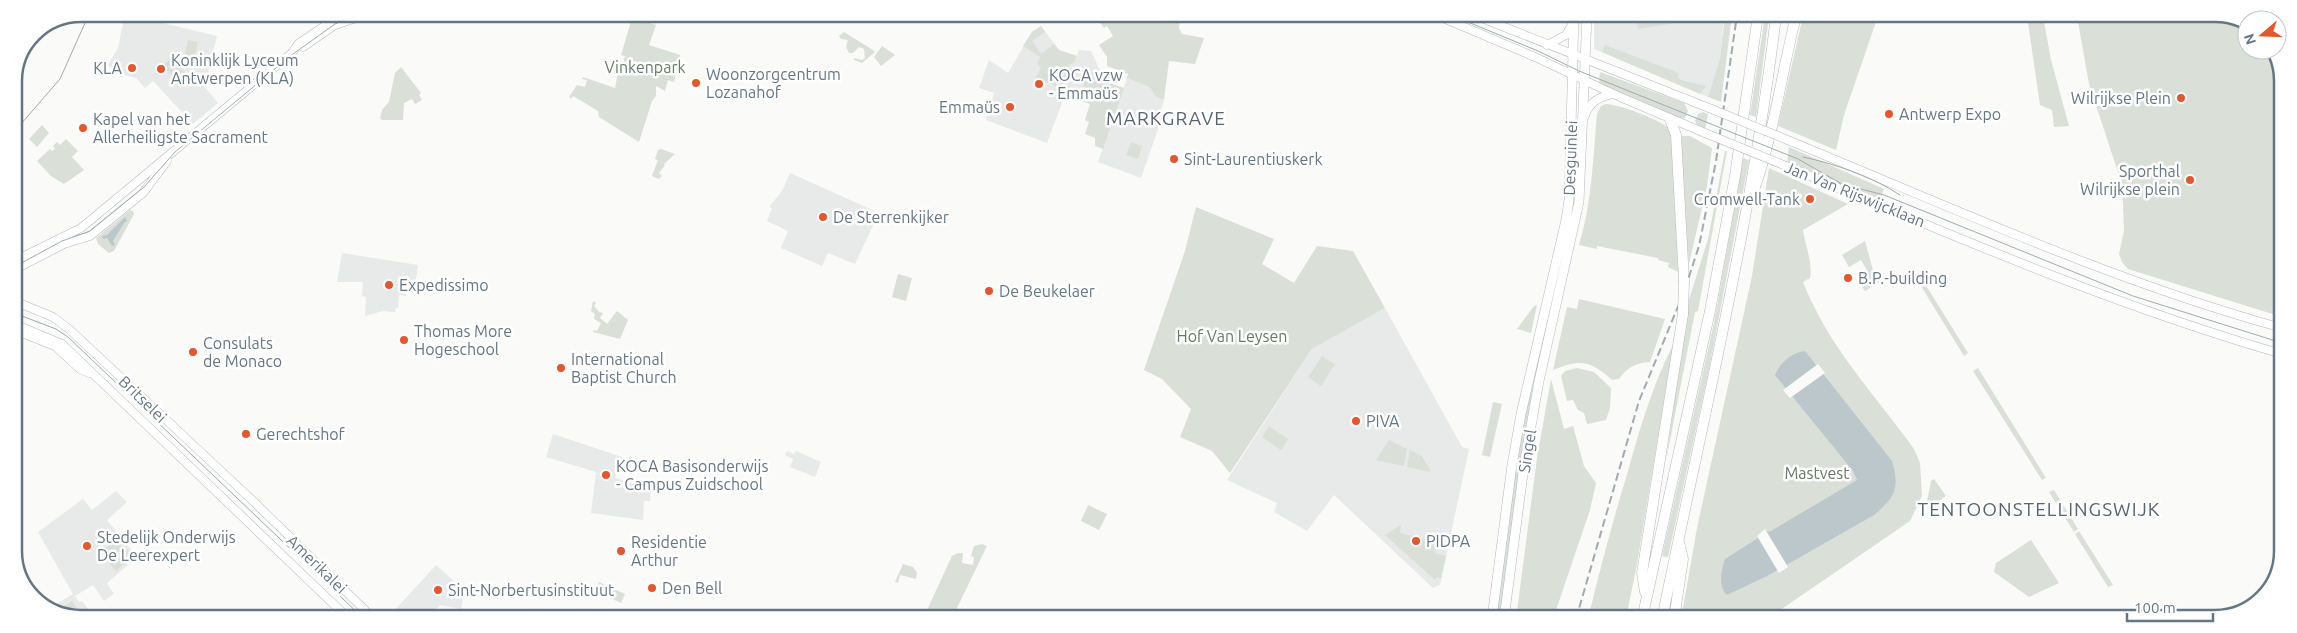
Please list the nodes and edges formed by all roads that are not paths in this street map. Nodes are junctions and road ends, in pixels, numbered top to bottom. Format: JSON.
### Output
{"nodes":[{"id":1,"x":330,"y":22,"type":"edge"},
{"id":2,"x":344,"y":22,"type":"edge"},
{"id":3,"x":1452,"y":22,"type":"edge"},
{"id":4,"x":1491,"y":22,"type":"edge"},
{"id":5,"x":1572,"y":22,"type":"edge"},
{"id":6,"x":1574,"y":22,"type":"edge"},
{"id":7,"x":1587,"y":22,"type":"edge"},
{"id":8,"x":1757,"y":22,"type":"edge"},
{"id":9,"x":1775,"y":22,"type":"edge"},
{"id":10,"x":1794,"y":22,"type":"edge"},
{"id":11,"x":1548,"y":45,"type":"junction"},
{"id":12,"x":292,"y":53,"type":"junction"},
{"id":13,"x":1572,"y":54,"type":"junction"},
{"id":14,"x":1586,"y":59,"type":"junction"},
{"id":15,"x":1571,"y":74,"type":"junction"},
{"id":16,"x":1585,"y":80,"type":"junction"},
{"id":17,"x":1613,"y":94,"type":"junction"},
{"id":18,"x":1670,"y":119,"type":"junction"},
{"id":19,"x":1584,"y":120,"type":"junction"},
{"id":20,"x":174,"y":151,"type":"junction"},
{"id":21,"x":1746,"y":216,"type":"junction"},
{"id":22,"x":22,"y":257,"type":"edge"},
{"id":23,"x":22,"y":266,"type":"edge"},
{"id":24,"x":1559,"y":285,"type":"joint"},
{"id":25,"x":1547,"y":298,"type":"joint"},
{"id":26,"x":22,"y":304,"type":"edge"},
{"id":27,"x":2274,"y":326,"type":"edge"},
{"id":28,"x":23,"y":328,"type":"edge"},
{"id":29,"x":23,"y":333,"type":"edge"},
{"id":30,"x":2274,"y":352,"type":"edge"},
{"id":31,"x":93,"y":374,"type":"junction"},
{"id":32,"x":262,"y":511,"type":"joint"},
{"id":33,"x":247,"y":523,"type":"joint"},
{"id":34,"x":1678,"y":539,"type":"junction"},
{"id":35,"x":1646,"y":602,"type":"junction"},
{"id":36,"x":340,"y":610,"type":"edge"},
{"id":37,"x":365,"y":610,"type":"edge"},
{"id":38,"x":1493,"y":610,"type":"edge"},
{"id":39,"x":1505,"y":610,"type":"edge"},
{"id":40,"x":1644,"y":610,"type":"edge"},
{"id":41,"x":1664,"y":610,"type":"edge"},
{"id":42,"x":1675,"y":610,"type":"edge"}],
"edges":[{"from":1,"to":12,"type":"main road"},
{"from":2,"to":12,"type":"main road"},
{"from":3,"to":15,"type":"main road","name":"Jan Van Rijswijcklaan"},
{"from":4,"to":11,"type":"main road","name":"Jan Van Rijswijcklaan"},
{"from":5,"to":11,"type":"main road"},
{"from":6,"to":13,"type":"main road","name":"Desguinlei"},
{"from":7,"to":14,"type":"main road","name":"Desguinlei"},
{"from":8,"to":35,"type":"highway"},
{"from":9,"to":21,"type":"highway"},
{"from":10,"to":21,"type":"highway"},
{"from":11,"to":13,"type":"main road","name":"Jan Van Rijswijcklaan"},
{"from":12,"to":20,"type":"main road"},
{"from":13,"to":14,"type":"main road","name":"Jan Van Rijswijcklaan"},
{"from":13,"to":15,"type":"main road","name":"Desguinlei"},
{"from":14,"to":16,"type":"main road","name":"Desguinlei"},
{"from":14,"to":27,"type":"main road","name":"Jan Van Rijswijcklaan","bridge":true},
{"from":15,"to":16,"type":"main road","name":"Jan Van Rijswijcklaan"},
{"from":15,"to":25,"type":"main road","name":"Desguinlei"},
{"from":16,"to":17,"type":"main road","name":"Jan Van Rijswijcklaan"},
{"from":16,"to":19,"type":"main road","name":"Desguinlei"},
{"from":17,"to":18,"type":"main road","name":"Jan Van Rijswijcklaan"},
{"from":17,"to":19,"type":"main road","name":"Desguinlei"},
{"from":18,"to":30,"type":"main road","name":"Jan Van Rijswijcklaan","bridge":true},
{"from":18,"to":35,"type":"highway","bridge":true},
{"from":19,"to":24,"type":"main road","name":"Desguinlei"},
{"from":20,"to":22,"type":"main road"},
{"from":20,"to":23,"type":"main road"},
{"from":21,"to":34,"type":"highway"},
{"from":24,"to":39,"type":"main road","name":"Singel"},
{"from":25,"to":38,"type":"main road","name":"Singel"},
{"from":26,"to":32,"type":"main road","name":"Britselei"},
{"from":28,"to":31,"type":"main road","name":"Britselei"},
{"from":29,"to":31,"type":"main road"},
{"from":31,"to":33,"type":"main road","name":"Britselei"},
{"from":32,"to":37,"type":"main road","name":"Amerikalei"},
{"from":33,"to":36,"type":"main road","name":"Amerikalei"},
{"from":34,"to":41,"type":"highway"},
{"from":34,"to":42,"type":"highway"},
{"from":35,"to":40,"type":"highway"}]}
